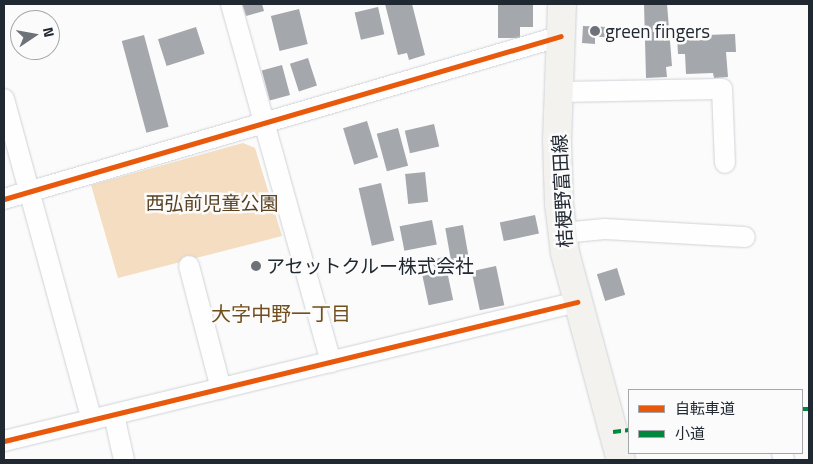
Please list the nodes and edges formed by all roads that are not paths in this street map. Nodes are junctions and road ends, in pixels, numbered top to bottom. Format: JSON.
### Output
{"nodes":[{"id":1,"x":231,"y":4,"type":"edge"},
{"id":2,"x":562,"y":4,"type":"edge"},
{"id":3,"x":561,"y":36,"type":"junction"},
{"id":4,"x":559,"y":92,"type":"junction"},
{"id":5,"x":4,"y":99,"type":"edge"},
{"id":6,"x":265,"y":124,"type":"junction"},
{"id":7,"x":725,"y":163,"type":"dead end"},
{"id":8,"x":29,"y":191,"type":"junction"},
{"id":9,"x":4,"y":199,"type":"edge"},
{"id":10,"x":562,"y":233,"type":"junction"},
{"id":11,"x":745,"y":237,"type":"dead end"},
{"id":12,"x":189,"y":266,"type":"dead end"},
{"id":13,"x":577,"y":302,"type":"junction"},
{"id":14,"x":331,"y":362,"type":"junction"},
{"id":15,"x":222,"y":388,"type":"junction"},
{"id":16,"x":114,"y":415,"type":"junction"},
{"id":17,"x":92,"y":420,"type":"junction"},
{"id":18,"x":4,"y":440,"type":"edge"},
{"id":19,"x":124,"y":460,"type":"edge"},
{"id":20,"x":621,"y":460,"type":"edge"}],
"edges":[{"from":1,"to":6,"type":"street"},
{"from":2,"to":3,"type":"main road","name":"桔梗野富田線"},
{"from":3,"to":4,"type":"main road","name":"桔梗野富田線"},
{"from":3,"to":6,"type":"street"},
{"from":4,"to":7,"type":"street"},
{"from":4,"to":10,"type":"main road","name":"桔梗野富田線"},
{"from":5,"to":8,"type":"street"},
{"from":6,"to":8,"type":"street"},
{"from":6,"to":14,"type":"street"},
{"from":8,"to":9,"type":"street"},
{"from":8,"to":17,"type":"street"},
{"from":10,"to":11,"type":"street"},
{"from":10,"to":13,"type":"main road","name":"桔梗野富田線"},
{"from":12,"to":15,"type":"street"},
{"from":13,"to":14,"type":"street"},
{"from":13,"to":20,"type":"main road","name":"桔梗野富田線"},
{"from":14,"to":15,"type":"street"},
{"from":15,"to":16,"type":"street"},
{"from":16,"to":17,"type":"street"},
{"from":16,"to":19,"type":"street"},
{"from":17,"to":18,"type":"street"}]}
